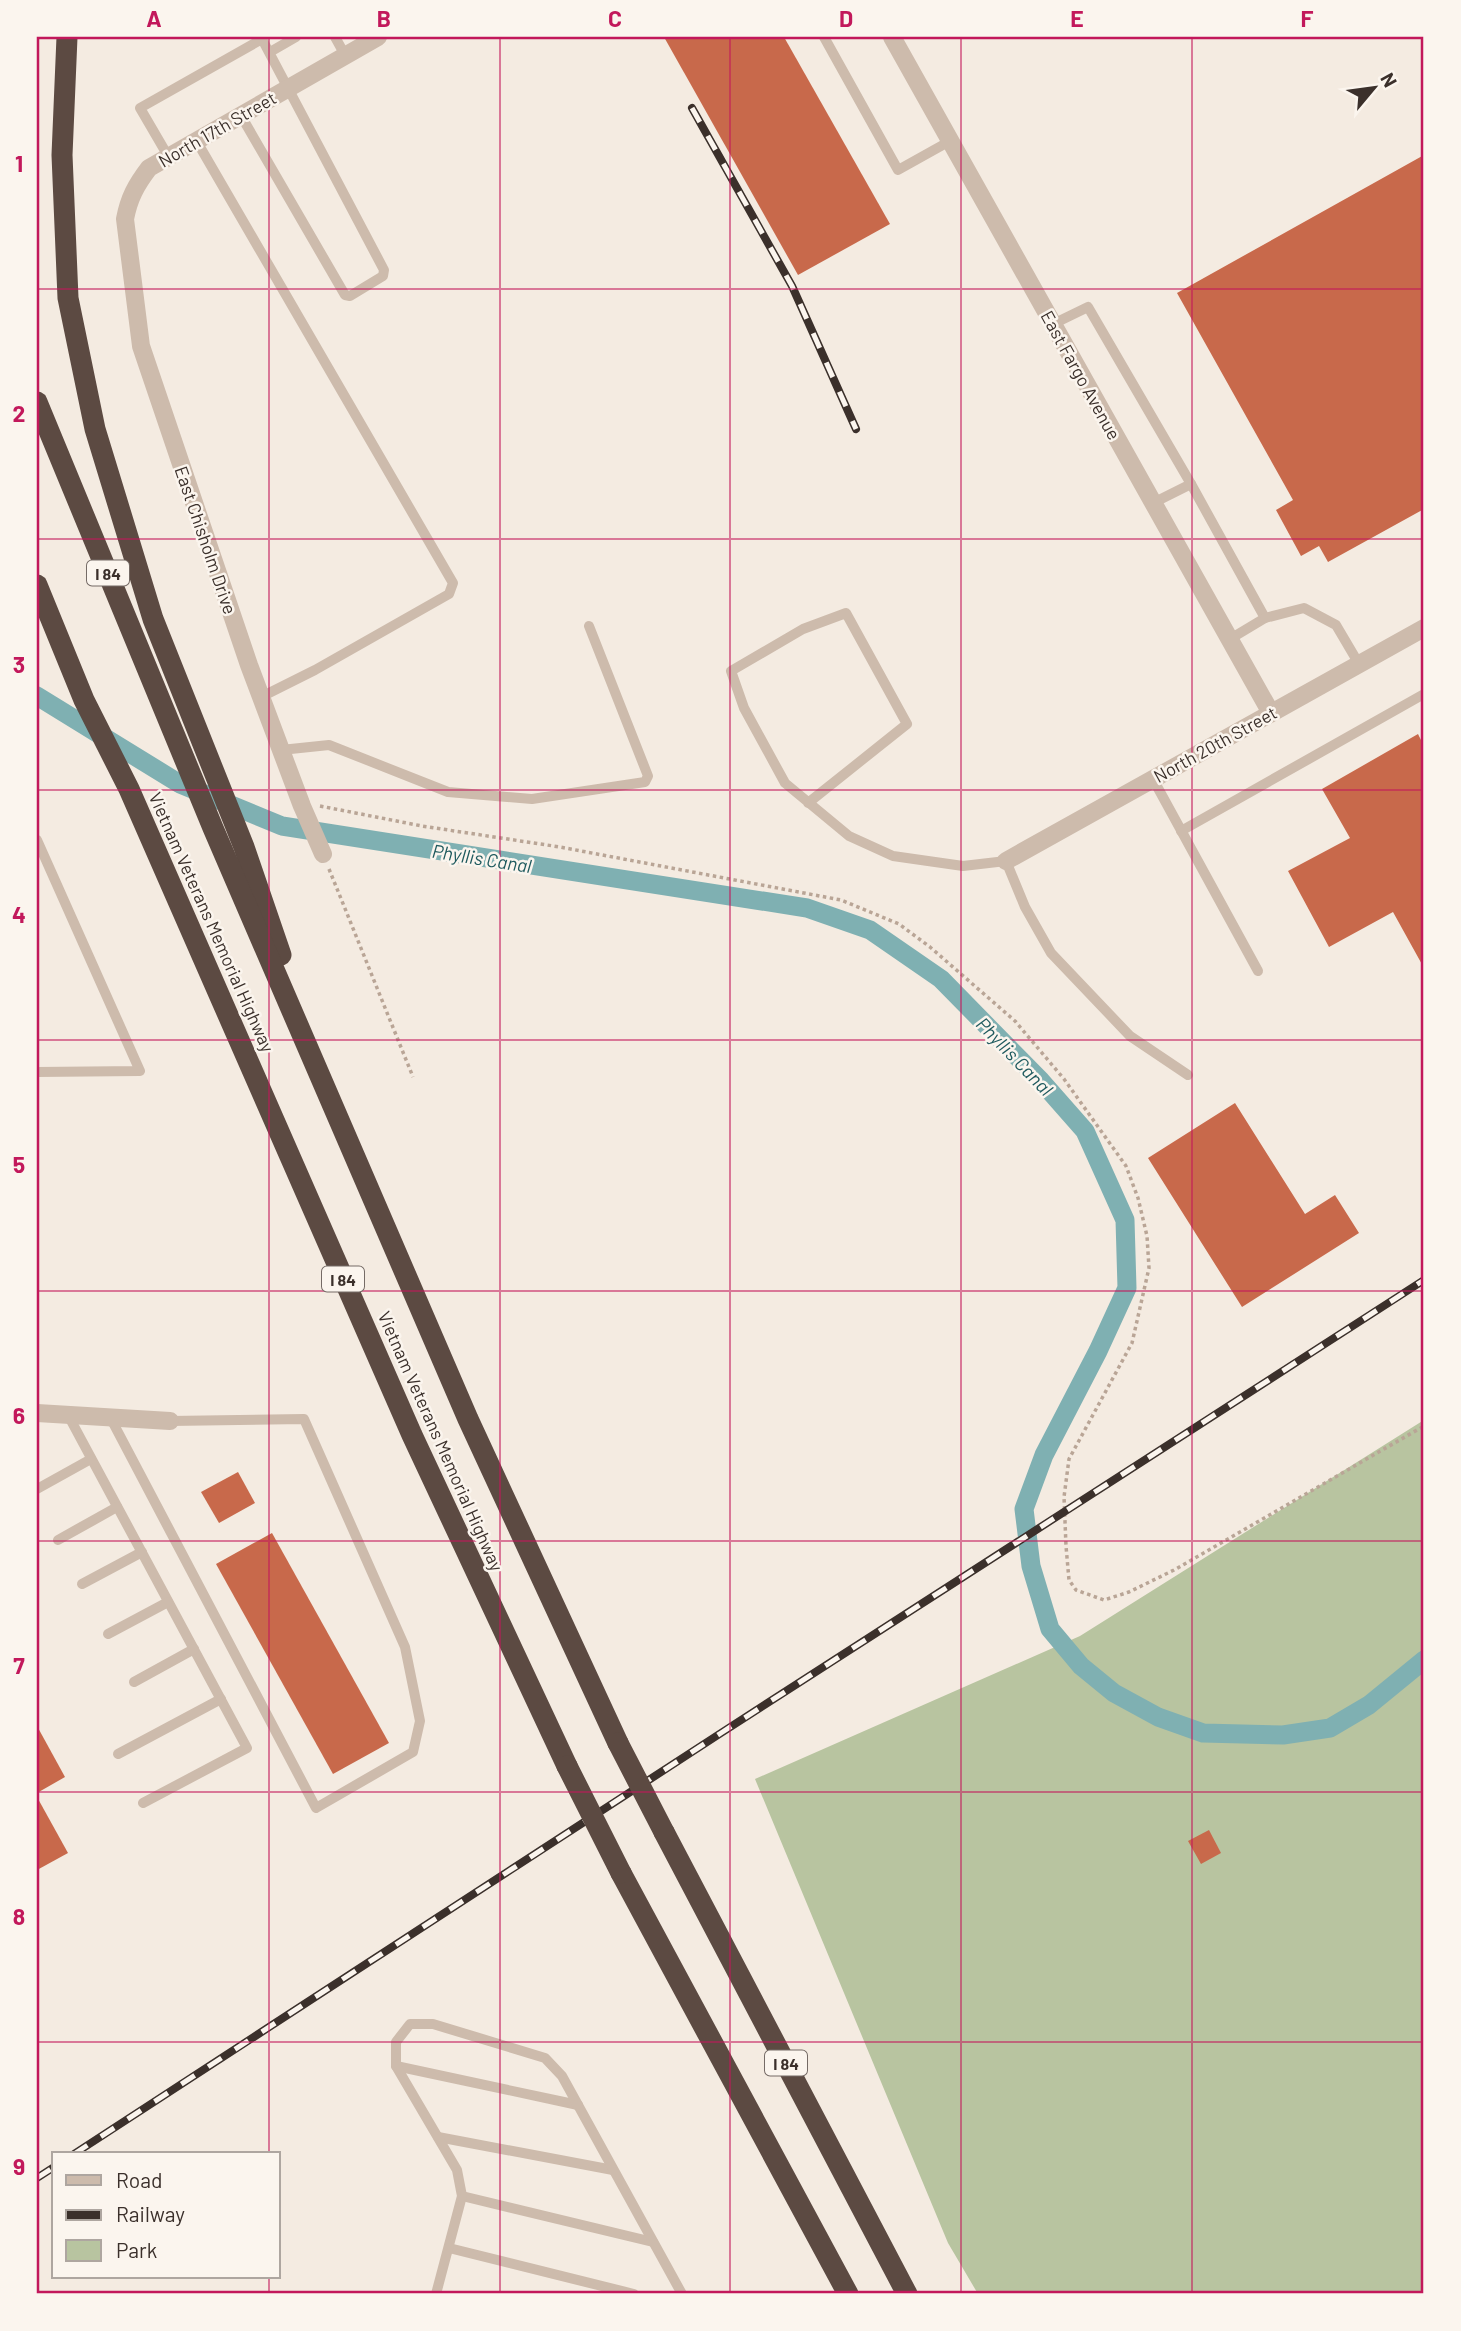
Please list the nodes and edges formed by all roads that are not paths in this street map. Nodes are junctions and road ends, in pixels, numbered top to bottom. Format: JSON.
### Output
{"nodes":[{"id":1,"x":67,"y":37,"type":"edge"},
{"id":2,"x":296,"y":37,"type":"edge"},
{"id":3,"x":335,"y":37,"type":"edge"},
{"id":4,"x":378,"y":37,"type":"edge"},
{"id":5,"x":892,"y":37,"type":"edge"},
{"id":6,"x":261,"y":38,"type":"edge"},
{"id":7,"x":826,"y":38,"type":"edge"},
{"id":8,"x":270,"y":52,"type":"junction"},
{"id":9,"x":345,"y":55,"type":"junction"},
{"id":10,"x":288,"y":87,"type":"junction"},
{"id":11,"x":240,"y":114,"type":"junction"},
{"id":12,"x":196,"y":140,"type":"junction"},
{"id":13,"x":950,"y":141,"type":"junction"},
{"id":14,"x":168,"y":156,"type":"junction"},
{"id":15,"x":131,"y":268,"type":"joint"},
{"id":16,"x":1053,"y":324,"type":"junction"},
{"id":17,"x":37,"y":402,"type":"edge"},
{"id":18,"x":1191,"y":484,"type":"junction"},
{"id":19,"x":1153,"y":503,"type":"junction"},
{"id":20,"x":37,"y":585,"type":"edge"},
{"id":21,"x":37,"y":610,"type":"edge"},
{"id":22,"x":1265,"y":618,"type":"junction"},
{"id":23,"x":589,"y":626,"type":"dead end"},
{"id":24,"x":1424,"y":628,"type":"edge"},
{"id":25,"x":1230,"y":639,"type":"junction"},
{"id":26,"x":1359,"y":664,"type":"junction"},
{"id":27,"x":1424,"y":694,"type":"edge"},
{"id":28,"x":261,"y":697,"type":"junction"},
{"id":29,"x":84,"y":700,"type":"junction"},
{"id":30,"x":1271,"y":713,"type":"junction"},
{"id":31,"x":281,"y":750,"type":"junction"},
{"id":32,"x":1153,"y":779,"type":"junction"},
{"id":33,"x":808,"y":803,"type":"junction"},
{"id":34,"x":1181,"y":831,"type":"junction"},
{"id":35,"x":37,"y":839,"type":"edge"},
{"id":36,"x":323,"y":854,"type":"road end"},
{"id":37,"x":1006,"y":861,"type":"junction"},
{"id":38,"x":1258,"y":971,"type":"dead end"},
{"id":39,"x":37,"y":1072,"type":"edge"},
{"id":40,"x":1188,"y":1075,"type":"dead end"},
{"id":41,"x":338,"y":1117,"type":"junction"},
{"id":42,"x":37,"y":1413,"type":"edge"},
{"id":43,"x":67,"y":1415,"type":"junction"},
{"id":44,"x":110,"y":1417,"type":"junction"},
{"id":45,"x":170,"y":1421,"type":"joint"},
{"id":46,"x":91,"y":1459,"type":"junction"},
{"id":47,"x":37,"y":1489,"type":"edge"},
{"id":48,"x":117,"y":1507,"type":"junction"},
{"id":49,"x":58,"y":1540,"type":"dead end"},
{"id":50,"x":142,"y":1552,"type":"junction"},
{"id":51,"x":82,"y":1584,"type":"dead end"},
{"id":52,"x":168,"y":1602,"type":"junction"},
{"id":53,"x":108,"y":1634,"type":"dead end"},
{"id":54,"x":194,"y":1649,"type":"junction"},
{"id":55,"x":134,"y":1682,"type":"dead end"},
{"id":56,"x":221,"y":1699,"type":"junction"},
{"id":57,"x":118,"y":1754,"type":"dead end"},
{"id":58,"x":143,"y":1803,"type":"dead end"},
{"id":59,"x":396,"y":2066,"type":"junction"},
{"id":60,"x":578,"y":2105,"type":"junction"},
{"id":61,"x":438,"y":2137,"type":"junction"},
{"id":62,"x":613,"y":2170,"type":"junction"},
{"id":63,"x":462,"y":2196,"type":"junction"},
{"id":64,"x":653,"y":2242,"type":"junction"},
{"id":65,"x":449,"y":2248,"type":"junction"},
{"id":66,"x":436,"y":2294,"type":"edge"},
{"id":67,"x":634,"y":2294,"type":"edge"},
{"id":68,"x":682,"y":2294,"type":"edge"},
{"id":69,"x":848,"y":2294,"type":"edge"},
{"id":70,"x":907,"y":2294,"type":"edge"}],
"edges":[{"from":1,"to":41,"type":"highway"},
{"from":2,"to":8,"type":"lane"},
{"from":3,"to":9,"type":"lane"},
{"from":4,"to":9,"type":"street","name":"North 17th Street"},
{"from":5,"to":13,"type":"street","name":"East Fargo Avenue"},
{"from":6,"to":8,"type":"lane"},
{"from":6,"to":14,"type":"lane"},
{"from":7,"to":13,"type":"lane"},
{"from":8,"to":10,"type":"lane"},
{"from":9,"to":10,"type":"street","name":"North 17th Street"},
{"from":10,"to":11,"type":"street","name":"North 17th Street"},
{"from":10,"to":11,"type":"lane"},
{"from":11,"to":12,"type":"street","name":"North 17th Street"},
{"from":12,"to":14,"type":"street","name":"North 17th Street"},
{"from":12,"to":28,"type":"lane"},
{"from":13,"to":16,"type":"street","name":"East Fargo Avenue"},
{"from":14,"to":15,"type":"street","name":"North 17th Street"},
{"from":15,"to":28,"type":"street","name":"East Chisholm Drive"},
{"from":16,"to":18,"type":"lane"},
{"from":16,"to":19,"type":"street","name":"East Fargo Avenue"},
{"from":17,"to":41,"type":"highway","number":"I 84"},
{"from":18,"to":19,"type":"lane"},
{"from":18,"to":22,"type":"lane"},
{"from":19,"to":25,"type":"street","name":"East Fargo Avenue"},
{"from":20,"to":29,"type":"highway","name":"Vietnam Veterans Memorial Highway","number":"I 84"},
{"from":21,"to":29,"type":"highway"},
{"from":22,"to":25,"type":"lane"},
{"from":22,"to":26,"type":"lane"},
{"from":23,"to":31,"type":"lane"},
{"from":24,"to":26,"type":"street","name":"North 20th Street"},
{"from":25,"to":30,"type":"street","name":"East Fargo Avenue"},
{"from":26,"to":30,"type":"street","name":"North 20th Street"},
{"from":27,"to":34,"type":"lane"},
{"from":28,"to":31,"type":"street","name":"East Chisholm Drive"},
{"from":29,"to":69,"type":"highway","name":"Vietnam Veterans Memorial Highway","number":"I 84","bridge":true},
{"from":30,"to":32,"type":"street","name":"North 20th Street"},
{"from":31,"to":36,"type":"street","name":"East Chisholm Drive"},
{"from":32,"to":34,"type":"lane"},
{"from":32,"to":37,"type":"street","name":"North 20th Street"},
{"from":33,"to":33,"type":"lane"},
{"from":33,"to":37,"type":"lane"},
{"from":34,"to":38,"type":"lane"},
{"from":35,"to":39,"type":"lane"},
{"from":37,"to":40,"type":"lane"},
{"from":41,"to":70,"type":"highway","name":"Vietnam Veterans Memorial Highway","number":"I 84","bridge":true},
{"from":42,"to":43,"type":"street"},
{"from":43,"to":44,"type":"street"},
{"from":43,"to":46,"type":"lane"},
{"from":44,"to":45,"type":"street"},
{"from":44,"to":45,"type":"lane"},
{"from":46,"to":47,"type":"lane"},
{"from":46,"to":48,"type":"lane"},
{"from":48,"to":49,"type":"lane"},
{"from":48,"to":50,"type":"lane"},
{"from":50,"to":51,"type":"lane"},
{"from":50,"to":52,"type":"lane"},
{"from":52,"to":53,"type":"lane"},
{"from":52,"to":54,"type":"lane"},
{"from":54,"to":55,"type":"lane"},
{"from":54,"to":56,"type":"lane"},
{"from":56,"to":57,"type":"lane"},
{"from":56,"to":58,"type":"lane"},
{"from":59,"to":60,"type":"lane"},
{"from":59,"to":60,"type":"lane"},
{"from":59,"to":61,"type":"lane"},
{"from":60,"to":62,"type":"lane"},
{"from":61,"to":62,"type":"lane"},
{"from":61,"to":63,"type":"lane"},
{"from":62,"to":64,"type":"lane"},
{"from":63,"to":64,"type":"lane"},
{"from":63,"to":65,"type":"lane"},
{"from":64,"to":68,"type":"lane"},
{"from":65,"to":66,"type":"lane"},
{"from":65,"to":67,"type":"lane"}]}
